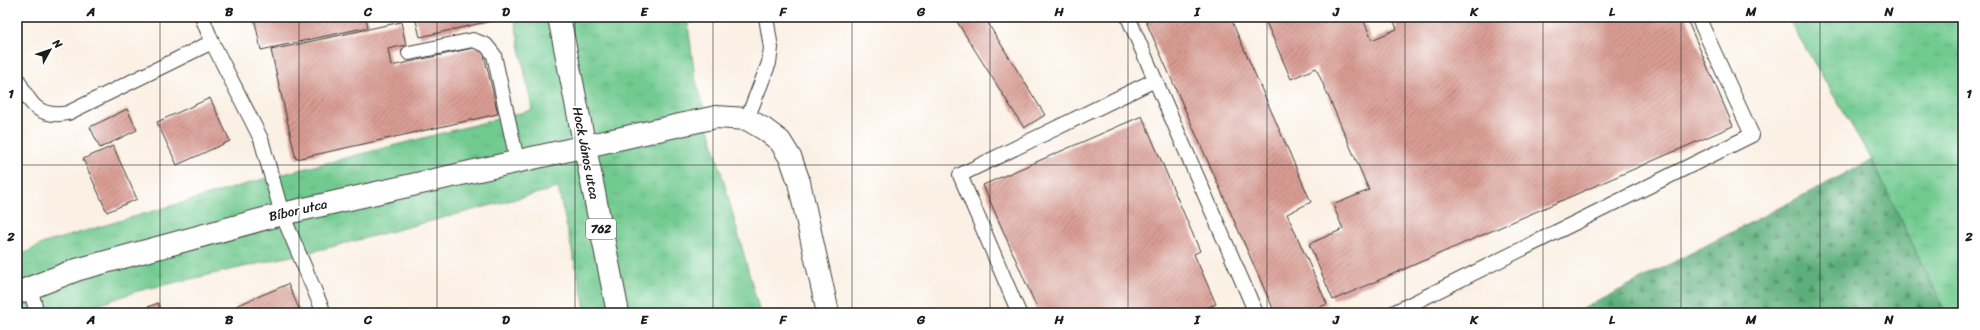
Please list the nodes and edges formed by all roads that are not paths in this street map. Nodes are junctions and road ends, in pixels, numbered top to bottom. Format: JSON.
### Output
{"nodes":[{"id":1,"x":202,"y":17,"type":"edge"},
{"id":2,"x":558,"y":17,"type":"edge"},
{"id":3,"x":766,"y":17,"type":"edge"},
{"id":4,"x":1128,"y":17,"type":"edge"},
{"id":5,"x":1698,"y":17,"type":"edge"},
{"id":6,"x":212,"y":42,"type":"junction"},
{"id":7,"x":409,"y":53,"type":"dead end"},
{"id":8,"x":17,"y":78,"type":"edge"},
{"id":9,"x":1156,"y":80,"type":"junction"},
{"id":10,"x":747,"y":119,"type":"junction"},
{"id":11,"x":585,"y":145,"type":"junction"},
{"id":12,"x":517,"y":160,"type":"junction"},
{"id":13,"x":282,"y":214,"type":"junction"},
{"id":14,"x":23,"y":291,"type":"edge"},
{"id":15,"x":37,"y":313,"type":"edge"},
{"id":16,"x":324,"y":313,"type":"edge"},
{"id":17,"x":618,"y":313,"type":"edge"},
{"id":18,"x":828,"y":313,"type":"edge"},
{"id":19,"x":1019,"y":313,"type":"edge"},
{"id":20,"x":1256,"y":313,"type":"edge"},
{"id":21,"x":1393,"y":313,"type":"edge"}],
"edges":[{"from":1,"to":6,"type":"lane"},
{"from":2,"to":11,"type":"street","name":"Hock János utca","number":"762"},
{"from":3,"to":10,"type":"lane"},
{"from":4,"to":9,"type":"lane"},
{"from":5,"to":21,"type":"lane"},
{"from":6,"to":8,"type":"lane"},
{"from":6,"to":13,"type":"lane"},
{"from":7,"to":12,"type":"lane"},
{"from":9,"to":19,"type":"lane"},
{"from":9,"to":20,"type":"lane"},
{"from":10,"to":11,"type":"street","name":"Bíbor utca"},
{"from":10,"to":18,"type":"street"},
{"from":11,"to":12,"type":"street","name":"Bíbor utca"},
{"from":11,"to":17,"type":"street","name":"Hock János utca","number":"762"},
{"from":12,"to":13,"type":"street","name":"Bíbor utca"},
{"from":13,"to":14,"type":"street","name":"Bíbor utca"},
{"from":13,"to":16,"type":"lane"},
{"from":14,"to":15,"type":"lane"}]}
